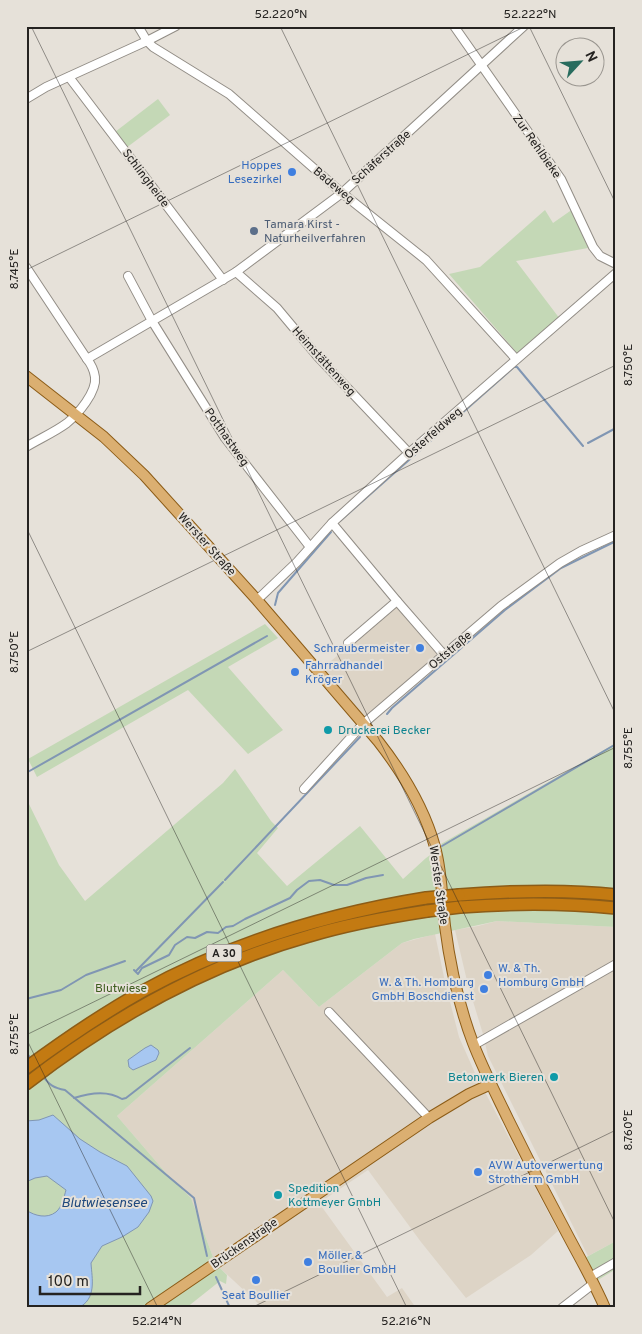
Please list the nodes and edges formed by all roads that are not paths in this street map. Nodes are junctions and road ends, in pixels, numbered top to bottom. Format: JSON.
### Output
{"nodes":[{"id":1,"x":138,"y":26,"type":"edge"},
{"id":2,"x":176,"y":26,"type":"edge"},
{"id":3,"x":454,"y":26,"type":"edge"},
{"id":4,"x":524,"y":26,"type":"edge"},
{"id":5,"x":147,"y":41,"type":"junction"},
{"id":6,"x":481,"y":65,"type":"junction"},
{"id":7,"x":69,"y":77,"type":"junction"},
{"id":8,"x":26,"y":99,"type":"edge"},
{"id":9,"x":342,"y":193,"type":"junction"},
{"id":10,"x":616,"y":264,"type":"edge"},
{"id":11,"x":26,"y":267,"type":"edge"},
{"id":12,"x":236,"y":272,"type":"junction"},
{"id":13,"x":616,"y":273,"type":"edge"},
{"id":14,"x":128,"y":276,"type":"dead end"},
{"id":15,"x":223,"y":280,"type":"junction"},
{"id":16,"x":152,"y":321,"type":"junction"},
{"id":17,"x":88,"y":359,"type":"junction"},
{"id":18,"x":516,"y":359,"type":"junction"},
{"id":19,"x":26,"y":376,"type":"edge"},
{"id":20,"x":76,"y":414,"type":"junction"},
{"id":21,"x":26,"y":447,"type":"edge"},
{"id":22,"x":410,"y":453,"type":"junction"},
{"id":23,"x":332,"y":523,"type":"junction"},
{"id":24,"x":616,"y":535,"type":"edge"},
{"id":25,"x":310,"y":547,"type":"junction"},
{"id":26,"x":257,"y":600,"type":"junction"},
{"id":27,"x":397,"y":601,"type":"junction"},
{"id":28,"x":348,"y":643,"type":"dead end"},
{"id":29,"x":444,"y":655,"type":"junction"},
{"id":30,"x":364,"y":724,"type":"junction"},
{"id":31,"x":304,"y":789,"type":"dead end"},
{"id":32,"x":616,"y":896,"type":"edge"},
{"id":33,"x":616,"y":908,"type":"edge"},
{"id":34,"x":616,"y":964,"type":"edge"},
{"id":35,"x":329,"y":1012,"type":"dead end"},
{"id":36,"x":474,"y":1045,"type":"junction"},
{"id":37,"x":26,"y":1068,"type":"edge"},
{"id":38,"x":30,"y":1081,"type":"edge"},
{"id":39,"x":491,"y":1084,"type":"junction"},
{"id":40,"x":429,"y":1118,"type":"junction"},
{"id":41,"x":616,"y":1262,"type":"edge"},
{"id":42,"x":591,"y":1281,"type":"junction"},
{"id":43,"x":150,"y":1308,"type":"edge"},
{"id":44,"x":562,"y":1308,"type":"edge"},
{"id":45,"x":605,"y":1308,"type":"edge"}],
"edges":[{"from":1,"to":5,"type":"street","name":"Badeweg"},
{"from":2,"to":5,"type":"street"},
{"from":3,"to":6,"type":"street","name":"Zur Rehlbieke"},
{"from":4,"to":6,"type":"street","name":"Schäferstraße"},
{"from":5,"to":7,"type":"street"},
{"from":5,"to":9,"type":"street","name":"Badeweg"},
{"from":6,"to":9,"type":"street","name":"Schäferstraße"},
{"from":6,"to":10,"type":"street","name":"Zur Rehlbieke"},
{"from":7,"to":8,"type":"street"},
{"from":7,"to":15,"type":"street","name":"Schlingheide"},
{"from":9,"to":12,"type":"street","name":"Schäferstraße"},
{"from":9,"to":18,"type":"street","name":"Badeweg"},
{"from":11,"to":17,"type":"street"},
{"from":12,"to":15,"type":"street","name":"Schäferstraße"},
{"from":12,"to":22,"type":"street","name":"Heimstättenweg"},
{"from":13,"to":18,"type":"street","name":"Osterfeldweg"},
{"from":14,"to":16,"type":"street"},
{"from":15,"to":16,"type":"street","name":"Schäferstraße"},
{"from":16,"to":17,"type":"street","name":"Schäferstraße"},
{"from":16,"to":25,"type":"street","name":"Potthastweg"},
{"from":17,"to":20,"type":"street"},
{"from":18,"to":22,"type":"street","name":"Osterfeldweg"},
{"from":19,"to":20,"type":"main road","name":"Werster Straße"},
{"from":20,"to":21,"type":"street"},
{"from":20,"to":26,"type":"main road","name":"Werster Straße"},
{"from":22,"to":23,"type":"street","name":"Osterfeldweg"},
{"from":23,"to":25,"type":"street","name":"Osterfeldweg"},
{"from":23,"to":27,"type":"street"},
{"from":24,"to":29,"type":"street","name":"Oststraße"},
{"from":25,"to":26,"type":"street","name":"Osterfeldweg"},
{"from":26,"to":30,"type":"main road","name":"Werster Straße"},
{"from":27,"to":28,"type":"street"},
{"from":27,"to":29,"type":"street"},
{"from":29,"to":30,"type":"street","name":"Oststraße"},
{"from":30,"to":31,"type":"street","name":"Oststraße"},
{"from":30,"to":36,"type":"main road","name":"Werster Straße"},
{"from":32,"to":37,"type":"highway","number":"A 30","bridge":true},
{"from":33,"to":38,"type":"highway","number":"A 30","bridge":true},
{"from":34,"to":36,"type":"street"},
{"from":35,"to":40,"type":"street"},
{"from":36,"to":39,"type":"main road","name":"Werster Straße"},
{"from":39,"to":40,"type":"main road","name":"Brückenstraße"},
{"from":39,"to":42,"type":"main road","name":"Werster Straße"},
{"from":40,"to":43,"type":"main road","name":"Brückenstraße"},
{"from":41,"to":42,"type":"street"},
{"from":42,"to":44,"type":"street"},
{"from":42,"to":45,"type":"main road","name":"Werster Straße"}]}
